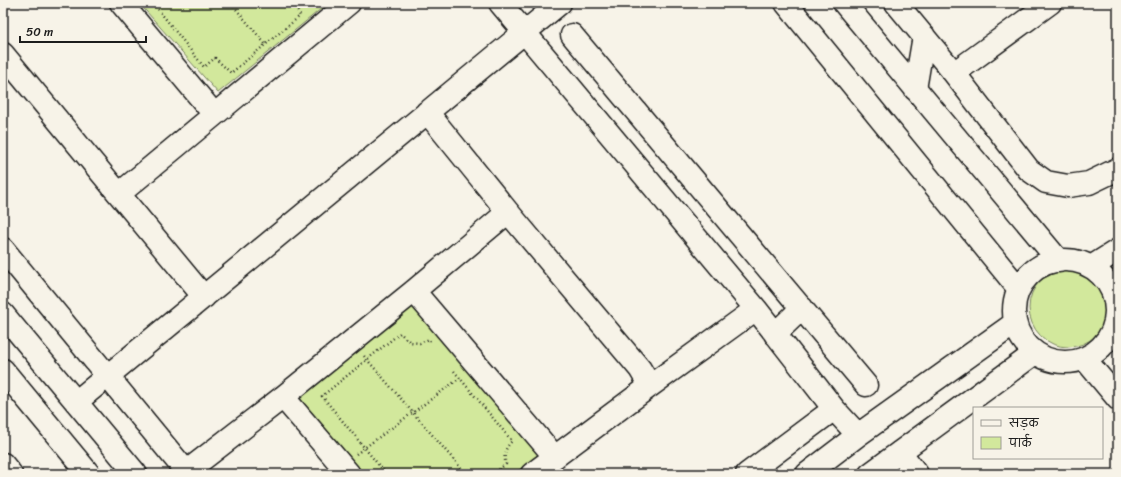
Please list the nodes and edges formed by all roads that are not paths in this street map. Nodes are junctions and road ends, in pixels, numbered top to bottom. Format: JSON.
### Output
{"nodes":[{"id":1,"x":121,"y":3,"type":"edge"},
{"id":2,"x":500,"y":3,"type":"edge"},
{"id":3,"x":560,"y":3,"type":"edge"},
{"id":4,"x":786,"y":3,"type":"edge"},
{"id":5,"x":844,"y":3,"type":"edge"},
{"id":6,"x":896,"y":3,"type":"edge"},
{"id":7,"x":1050,"y":3,"type":"edge"},
{"id":8,"x":345,"y":4,"type":"edge"},
{"id":9,"x":524,"y":32,"type":"junction"},
{"id":10,"x":572,"y":34,"type":"dead end"},
{"id":11,"x":924,"y":36,"type":"junction"},
{"id":12,"x":3,"y":54,"type":"edge"},
{"id":13,"x":954,"y":73,"type":"junction"},
{"id":14,"x":915,"y":89,"type":"junction"},
{"id":15,"x":427,"y":112,"type":"junction"},
{"id":16,"x":214,"y":114,"type":"junction"},
{"id":17,"x":1118,"y":169,"type":"edge"},
{"id":18,"x":119,"y":194,"type":"junction"},
{"id":19,"x":508,"y":212,"type":"junction"},
{"id":20,"x":3,"y":249,"type":"edge"},
{"id":21,"x":1118,"y":250,"type":"edge"},
{"id":22,"x":1059,"y":261,"type":"junction"},
{"id":23,"x":1091,"y":267,"type":"junction"},
{"id":24,"x":1019,"y":289,"type":"junction"},
{"id":25,"x":414,"y":291,"type":"junction"},
{"id":26,"x":204,"y":297,"type":"junction"},
{"id":27,"x":802,"y":308,"type":"junction"},
{"id":28,"x":1117,"y":308,"type":"edge"},
{"id":29,"x":756,"y":310,"type":"junction"},
{"id":30,"x":3,"y":314,"type":"edge"},
{"id":31,"x":1015,"y":324,"type":"junction"},
{"id":32,"x":775,"y":334,"type":"junction"},
{"id":33,"x":1115,"y":337,"type":"edge"},
{"id":34,"x":1035,"y":352,"type":"junction"},
{"id":35,"x":1084,"y":358,"type":"junction"},
{"id":36,"x":3,"y":370,"type":"edge"},
{"id":37,"x":107,"y":376,"type":"junction"},
{"id":38,"x":866,"y":385,"type":"dead end"},
{"id":39,"x":650,"y":386,"type":"junction"},
{"id":40,"x":283,"y":397,"type":"junction"},
{"id":41,"x":1118,"y":399,"type":"edge"},
{"id":42,"x":76,"y":402,"type":"junction"},
{"id":43,"x":834,"y":409,"type":"junction"},
{"id":44,"x":858,"y":435,"type":"junction"},
{"id":45,"x":900,"y":452,"type":"junction"},
{"id":46,"x":555,"y":457,"type":"junction"},
{"id":47,"x":3,"y":464,"type":"edge"},
{"id":48,"x":345,"y":469,"type":"edge"},
{"id":49,"x":187,"y":473,"type":"edge"},
{"id":50,"x":12,"y":474,"type":"edge"},
{"id":51,"x":88,"y":474,"type":"edge"},
{"id":52,"x":136,"y":474,"type":"edge"},
{"id":53,"x":532,"y":474,"type":"edge"},
{"id":54,"x":746,"y":474,"type":"edge"},
{"id":55,"x":807,"y":474,"type":"edge"},
{"id":56,"x":870,"y":474,"type":"edge"},
{"id":57,"x":917,"y":474,"type":"edge"}],
"edges":[{"from":1,"to":16,"type":"street"},
{"from":2,"to":9,"type":"street"},
{"from":3,"to":9,"type":"street"},
{"from":4,"to":24,"type":"street"},
{"from":5,"to":14,"type":"street"},
{"from":6,"to":11,"type":"street"},
{"from":7,"to":13,"type":"street"},
{"from":8,"to":16,"type":"street"},
{"from":9,"to":15,"type":"street"},
{"from":9,"to":29,"type":"street"},
{"from":10,"to":27,"type":"street"},
{"from":11,"to":13,"type":"street"},
{"from":11,"to":14,"type":"street"},
{"from":12,"to":18,"type":"street"},
{"from":13,"to":17,"type":"street"},
{"from":14,"to":22,"type":"street"},
{"from":15,"to":19,"type":"street"},
{"from":15,"to":26,"type":"street"},
{"from":16,"to":18,"type":"street"},
{"from":18,"to":26,"type":"street"},
{"from":19,"to":25,"type":"street"},
{"from":19,"to":39,"type":"street"},
{"from":20,"to":37,"type":"street"},
{"from":21,"to":23,"type":"street"},
{"from":22,"to":23,"type":"street"},
{"from":22,"to":24,"type":"street"},
{"from":23,"to":28,"type":"street"},
{"from":24,"to":31,"type":"street"},
{"from":25,"to":40,"type":"street"},
{"from":25,"to":46,"type":"street"},
{"from":26,"to":37,"type":"street"},
{"from":27,"to":32,"type":"street"},
{"from":27,"to":38,"type":"street"},
{"from":28,"to":33,"type":"street"},
{"from":29,"to":32,"type":"street"},
{"from":29,"to":39,"type":"street"},
{"from":30,"to":42,"type":"street"},
{"from":31,"to":34,"type":"street"},
{"from":31,"to":44,"type":"street"},
{"from":32,"to":43,"type":"street"},
{"from":33,"to":35,"type":"street"},
{"from":34,"to":35,"type":"street"},
{"from":34,"to":45,"type":"street"},
{"from":35,"to":41,"type":"street"},
{"from":36,"to":51,"type":"street"},
{"from":37,"to":42,"type":"street"},
{"from":37,"to":49,"type":"street"},
{"from":39,"to":46,"type":"street"},
{"from":40,"to":48,"type":"street"},
{"from":40,"to":49,"type":"street"},
{"from":42,"to":52,"type":"street"},
{"from":43,"to":44,"type":"street"},
{"from":43,"to":54,"type":"street"},
{"from":44,"to":55,"type":"street"},
{"from":45,"to":56,"type":"street"},
{"from":45,"to":57,"type":"street"},
{"from":46,"to":53,"type":"street"},
{"from":47,"to":50,"type":"street"}]}
